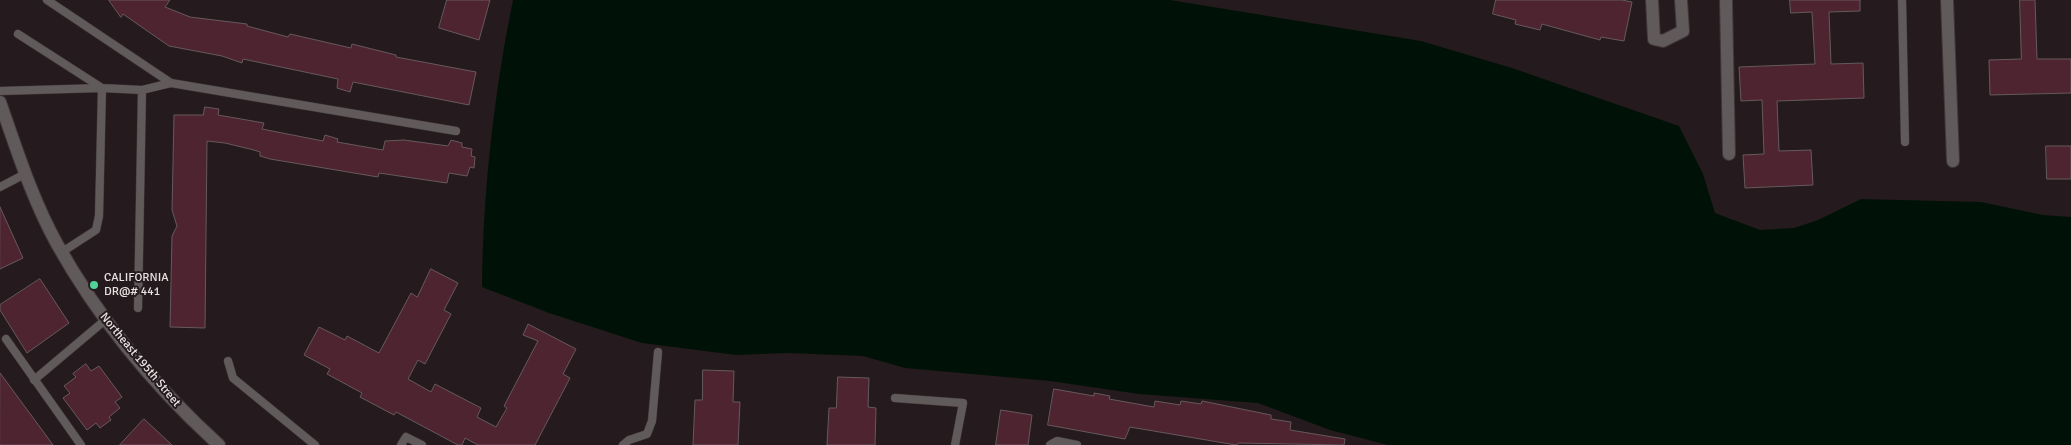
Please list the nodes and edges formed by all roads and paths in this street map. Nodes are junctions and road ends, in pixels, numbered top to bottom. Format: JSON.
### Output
{"nodes":[{"id":1,"x":47,"y":0,"type":"edge"},
{"id":2,"x":1652,"y":0,"type":"edge"},
{"id":3,"x":1681,"y":0,"type":"edge"},
{"id":4,"x":1726,"y":0,"type":"edge"},
{"id":5,"x":1902,"y":0,"type":"edge"},
{"id":6,"x":1947,"y":0,"type":"edge"},
{"id":7,"x":18,"y":34,"type":"dead end"},
{"id":8,"x":171,"y":83,"type":"junction"},
{"id":9,"x":102,"y":88,"type":"junction"},
{"id":10,"x":142,"y":90,"type":"junction"},
{"id":11,"x":0,"y":92,"type":"edge"},
{"id":12,"x":0,"y":102,"type":"edge"},
{"id":13,"x":456,"y":131,"type":"dead end"},
{"id":14,"x":1905,"y":142,"type":"dead end"},
{"id":15,"x":1729,"y":154,"type":"dead end"},
{"id":16,"x":1953,"y":161,"type":"dead end"},
{"id":17,"x":25,"y":174,"type":"junction"},
{"id":18,"x":0,"y":187,"type":"edge"},
{"id":19,"x":62,"y":252,"type":"junction"},
{"id":20,"x":138,"y":308,"type":"dead end"},
{"id":21,"x":104,"y":321,"type":"junction"},
{"id":22,"x":6,"y":339,"type":"dead end"},
{"id":23,"x":658,"y":352,"type":"dead end"},
{"id":24,"x":228,"y":362,"type":"dead end"},
{"id":25,"x":34,"y":380,"type":"junction"},
{"id":26,"x":895,"y":398,"type":"dead end"},
{"id":27,"x":81,"y":445,"type":"edge"},
{"id":28,"x":218,"y":445,"type":"edge"},
{"id":29,"x":315,"y":445,"type":"edge"},
{"id":30,"x":401,"y":445,"type":"edge"},
{"id":31,"x":422,"y":445,"type":"edge"},
{"id":32,"x":623,"y":445,"type":"edge"},
{"id":33,"x":955,"y":445,"type":"edge"},
{"id":34,"x":1050,"y":445,"type":"edge"},
{"id":35,"x":1077,"y":445,"type":"edge"}],
"edges":[{"from":1,"to":8,"type":"lane"},
{"from":2,"to":3,"type":"street"},
{"from":4,"to":15,"type":"street"},
{"from":5,"to":14,"type":"lane"},
{"from":6,"to":16,"type":"street"},
{"from":7,"to":9,"type":"lane"},
{"from":8,"to":10,"type":"lane"},
{"from":8,"to":13,"type":"lane"},
{"from":9,"to":10,"type":"lane"},
{"from":9,"to":11,"type":"lane"},
{"from":9,"to":19,"type":"lane"},
{"from":10,"to":20,"type":"lane"},
{"from":12,"to":17,"type":"street","name":"Northeast 195th Street"},
{"from":17,"to":18,"type":"lane"},
{"from":17,"to":19,"type":"street","name":"Northeast 195th Street"},
{"from":19,"to":21,"type":"street","name":"Northeast 195th Street"},
{"from":21,"to":25,"type":"lane"},
{"from":21,"to":28,"type":"street","name":"Northeast 195th Street"},
{"from":22,"to":25,"type":"lane"},
{"from":23,"to":32,"type":"lane"},
{"from":24,"to":29,"type":"lane"},
{"from":25,"to":27,"type":"lane"},
{"from":26,"to":33,"type":"lane"},
{"from":30,"to":31,"type":"lane"},
{"from":34,"to":35,"type":"lane"}]}
